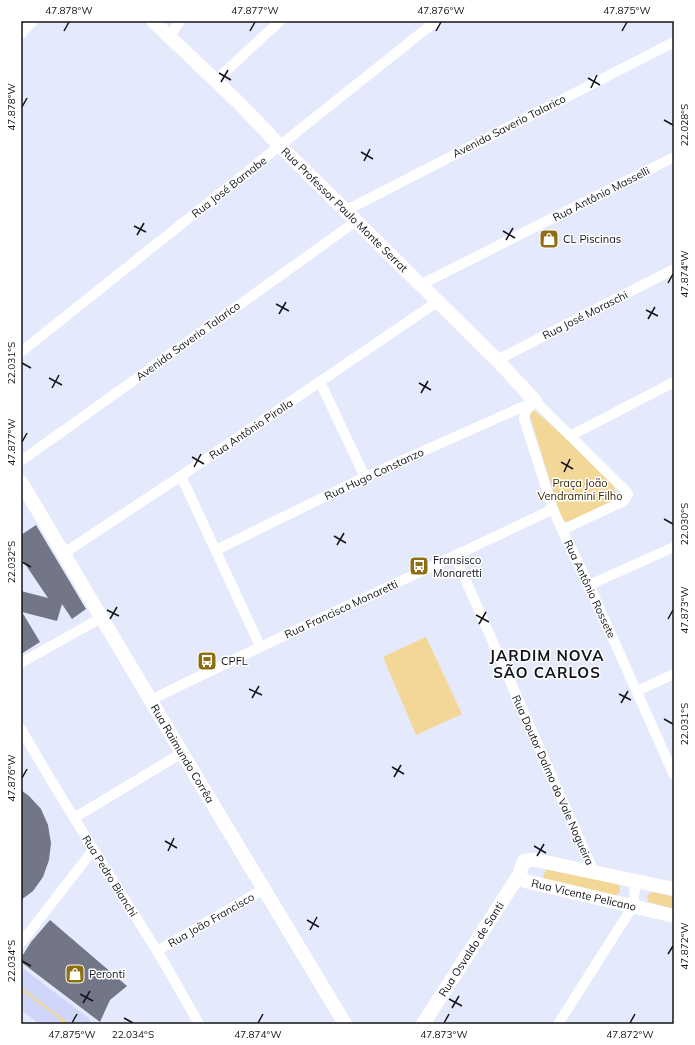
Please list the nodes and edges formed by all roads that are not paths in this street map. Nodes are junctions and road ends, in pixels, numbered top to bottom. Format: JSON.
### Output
{"nodes":[{"id":1,"x":33,"y":21,"type":"edge"},
{"id":2,"x":152,"y":21,"type":"edge"},
{"id":3,"x":180,"y":21,"type":"edge"},
{"id":4,"x":280,"y":21,"type":"edge"},
{"id":5,"x":436,"y":21,"type":"edge"},
{"id":6,"x":21,"y":34,"type":"edge"},
{"id":7,"x":169,"y":36,"type":"junction"},
{"id":8,"x":674,"y":42,"type":"edge"},
{"id":9,"x":216,"y":80,"type":"junction"},
{"id":10,"x":280,"y":146,"type":"junction"},
{"id":11,"x":674,"y":157,"type":"edge"},
{"id":12,"x":345,"y":211,"type":"junction"},
{"id":13,"x":355,"y":222,"type":"junction"},
{"id":14,"x":674,"y":269,"type":"edge"},
{"id":15,"x":420,"y":285,"type":"junction"},
{"id":16,"x":436,"y":302,"type":"junction"},
{"id":17,"x":21,"y":352,"type":"edge"},
{"id":18,"x":497,"y":360,"type":"junction"},
{"id":19,"x":320,"y":382,"type":"junction"},
{"id":20,"x":674,"y":382,"type":"edge"},
{"id":21,"x":535,"y":401,"type":"junction"},
{"id":22,"x":570,"y":436,"type":"junction"},
{"id":23,"x":21,"y":460,"type":"edge"},
{"id":24,"x":182,"y":476,"type":"junction"},
{"id":25,"x":365,"y":477,"type":"junction"},
{"id":26,"x":21,"y":482,"type":"edge"},
{"id":27,"x":553,"y":509,"type":"junction"},
{"id":28,"x":562,"y":530,"type":"junction"},
{"id":29,"x":674,"y":547,"type":"edge"},
{"id":30,"x":216,"y":550,"type":"junction"},
{"id":31,"x":64,"y":554,"type":"junction"},
{"id":32,"x":454,"y":556,"type":"junction"},
{"id":33,"x":588,"y":585,"type":"junction"},
{"id":34,"x":102,"y":618,"type":"junction"},
{"id":35,"x":260,"y":646,"type":"junction"},
{"id":36,"x":21,"y":663,"type":"edge"},
{"id":37,"x":674,"y":674,"type":"edge"},
{"id":38,"x":637,"y":691,"type":"junction"},
{"id":39,"x":151,"y":700,"type":"junction"},
{"id":40,"x":21,"y":728,"type":"edge"},
{"id":41,"x":182,"y":753,"type":"junction"},
{"id":42,"x":674,"y":775,"type":"edge"},
{"id":43,"x":74,"y":818,"type":"junction"},
{"id":44,"x":93,"y":850,"type":"junction"},
{"id":45,"x":594,"y":872,"type":"junction"},
{"id":46,"x":519,"y":875,"type":"junction"},
{"id":47,"x":636,"y":880,"type":"junction"},
{"id":48,"x":264,"y":889,"type":"junction"},
{"id":49,"x":674,"y":889,"type":"edge"},
{"id":50,"x":633,"y":906,"type":"junction"},
{"id":51,"x":674,"y":916,"type":"edge"},
{"id":52,"x":21,"y":943,"type":"edge"},
{"id":53,"x":157,"y":952,"type":"junction"},
{"id":54,"x":21,"y":976,"type":"edge"},
{"id":55,"x":21,"y":1000,"type":"edge"},
{"id":56,"x":53,"y":1024,"type":"edge"},
{"id":57,"x":83,"y":1024,"type":"edge"},
{"id":58,"x":199,"y":1024,"type":"edge"},
{"id":59,"x":345,"y":1024,"type":"edge"},
{"id":60,"x":423,"y":1024,"type":"edge"},
{"id":61,"x":558,"y":1024,"type":"edge"}],
"edges":[{"from":1,"to":6,"type":"street"},
{"from":2,"to":7,"type":"street","name":"Rua Professor Paulo Monte Serrat"},
{"from":3,"to":7,"type":"street"},
{"from":4,"to":9,"type":"street"},
{"from":5,"to":10,"type":"street","name":"Rua José Barnabe"},
{"from":7,"to":9,"type":"street","name":"Rua Professor Paulo Monte Serrat"},
{"from":8,"to":12,"type":"street","name":"Avenida Saverio Talarico"},
{"from":9,"to":10,"type":"street","name":"Rua Professor Paulo Monte Serrat"},
{"from":10,"to":12,"type":"street","name":"Rua Professor Paulo Monte Serrat"},
{"from":10,"to":17,"type":"street","name":"Rua José Barnabe"},
{"from":11,"to":15,"type":"street","name":"Rua Antônio Masselli"},
{"from":12,"to":13,"type":"street","name":"Rua Professor Paulo Monte Serrat"},
{"from":13,"to":15,"type":"street","name":"Rua Professor Paulo Monte Serrat"},
{"from":13,"to":23,"type":"street","name":"Avenida Saverio Talarico"},
{"from":14,"to":18,"type":"street","name":"Rua José Moraschi"},
{"from":15,"to":16,"type":"street","name":"Rua Professor Paulo Monte Serrat"},
{"from":16,"to":18,"type":"street","name":"Rua Professor Paulo Monte Serrat"},
{"from":16,"to":19,"type":"street","name":"Rua Antônio Pirolla"},
{"from":18,"to":21,"type":"street","name":"Rua Professor Paulo Monte Serrat"},
{"from":19,"to":24,"type":"street","name":"Rua Antônio Pirolla"},
{"from":19,"to":25,"type":"street"},
{"from":20,"to":22,"type":"street"},
{"from":21,"to":22,"type":"street"},
{"from":21,"to":25,"type":"street","name":"Rua Hugo Constanzo"},
{"from":21,"to":27,"type":"street","name":"Rua Antônio Rossete"},
{"from":22,"to":28,"type":"street"},
{"from":24,"to":30,"type":"street"},
{"from":24,"to":31,"type":"street","name":"Rua Antônio Pirolla"},
{"from":25,"to":30,"type":"street","name":"Rua Hugo Constanzo"},
{"from":26,"to":31,"type":"street","name":"Rua Raimundo Corrêa"},
{"from":27,"to":28,"type":"street","name":"Rua Antônio Rossete"},
{"from":27,"to":32,"type":"street","name":"Rua Francisco Monaretti"},
{"from":28,"to":33,"type":"street","name":"Rua Antônio Rossete"},
{"from":29,"to":33,"type":"street"},
{"from":30,"to":35,"type":"street"},
{"from":31,"to":34,"type":"street","name":"Rua Raimundo Corrêa"},
{"from":32,"to":35,"type":"street","name":"Rua Francisco Monaretti"},
{"from":32,"to":45,"type":"street","name":"Rua Doutor Dalmo do Vale Nogueira"},
{"from":33,"to":38,"type":"street","name":"Rua Antônio Rossete"},
{"from":34,"to":36,"type":"street"},
{"from":34,"to":39,"type":"street","name":"Rua Raimundo Corrêa"},
{"from":35,"to":39,"type":"street","name":"Rua Francisco Monaretti"},
{"from":37,"to":38,"type":"street"},
{"from":38,"to":42,"type":"street","name":"Rua Antônio Rossete"},
{"from":39,"to":41,"type":"street","name":"Rua Raimundo Corrêa"},
{"from":40,"to":43,"type":"street","name":"Rua Pedro Bianchi"},
{"from":41,"to":43,"type":"street"},
{"from":41,"to":48,"type":"street","name":"Rua Raimundo Corrêa"},
{"from":43,"to":44,"type":"street","name":"Rua Pedro Bianchi"},
{"from":44,"to":52,"type":"street"},
{"from":44,"to":53,"type":"street","name":"Rua Pedro Bianchi"},
{"from":45,"to":46,"type":"street","name":"Rua Vicente Pelicano"},
{"from":45,"to":47,"type":"street","name":"Rua Vicente Pelicano"},
{"from":46,"to":50,"type":"street","name":"Rua Vicente Pelicano"},
{"from":46,"to":60,"type":"street","name":"Rua Osvaldo de Santi"},
{"from":47,"to":49,"type":"street","name":"Rua Vicente Pelicano"},
{"from":47,"to":50,"type":"street"},
{"from":48,"to":53,"type":"street","name":"Rua João Francisco"},
{"from":48,"to":59,"type":"street","name":"Rua Raimundo Corrêa"},
{"from":50,"to":51,"type":"street","name":"Rua Vicente Pelicano"},
{"from":50,"to":61,"type":"street"},
{"from":53,"to":58,"type":"street","name":"Rua Pedro Bianchi"},
{"from":54,"to":57,"type":"main road"},
{"from":55,"to":56,"type":"main road"}]}
